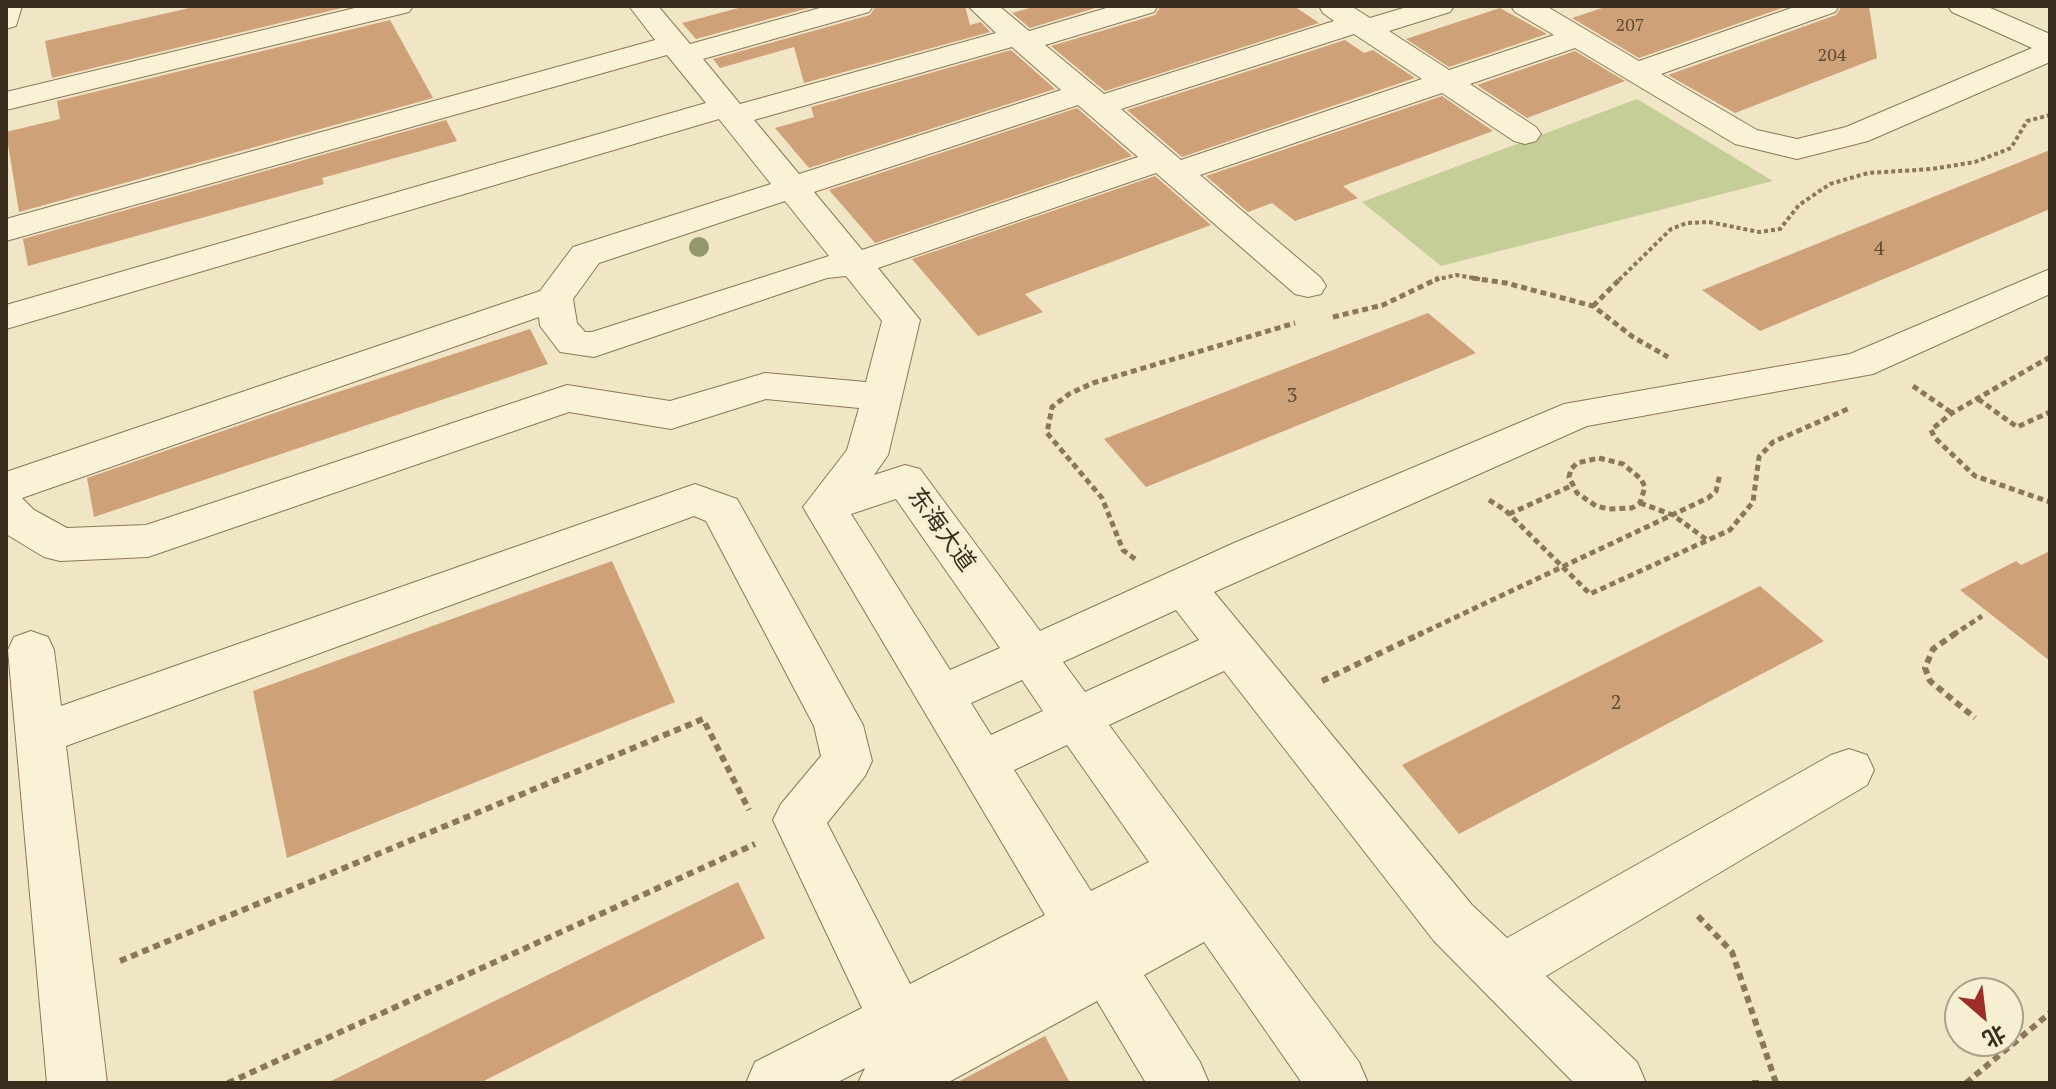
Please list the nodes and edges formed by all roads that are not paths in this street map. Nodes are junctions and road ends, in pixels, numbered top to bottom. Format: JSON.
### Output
{"nodes":[{"id":1,"x":8,"y":6,"type":"edge"},
{"id":2,"x":399,"y":6,"type":"edge"},
{"id":3,"x":643,"y":6,"type":"edge"},
{"id":4,"x":859,"y":6,"type":"edge"},
{"id":5,"x":982,"y":6,"type":"edge"},
{"id":6,"x":1144,"y":6,"type":"edge"},
{"id":7,"x":1331,"y":6,"type":"edge"},
{"id":8,"x":1440,"y":6,"type":"edge"},
{"id":9,"x":1525,"y":6,"type":"edge"},
{"id":10,"x":1825,"y":6,"type":"edge"},
{"id":11,"x":1962,"y":6,"type":"edge"},
{"id":12,"x":6,"y":20,"type":"edge"},
{"id":13,"x":1362,"y":26,"type":"junction"},
{"id":14,"x":1578,"y":37,"type":"junction"},
{"id":15,"x":1020,"y":39,"type":"junction"},
{"id":16,"x":2050,"y":45,"type":"edge"},
{"id":17,"x":679,"y":49,"type":"junction"},
{"id":18,"x":2050,"y":51,"type":"edge"},
{"id":19,"x":1637,"y":72,"type":"junction"},
{"id":20,"x":1446,"y":82,"type":"junction"},
{"id":21,"x":1091,"y":99,"type":"junction"},
{"id":22,"x":6,"y":101,"type":"edge"},
{"id":23,"x":730,"y":111,"type":"junction"},
{"id":24,"x":1525,"y":134,"type":"dead end"},
{"id":25,"x":1169,"y":166,"type":"junction"},
{"id":26,"x":792,"y":188,"type":"junction"},
{"id":27,"x":6,"y":230,"type":"edge"},
{"id":28,"x":855,"y":264,"type":"junction"},
{"id":29,"x":2050,"y":280,"type":"edge"},
{"id":30,"x":1308,"y":286,"type":"dead end"},
{"id":31,"x":554,"y":299,"type":"junction"},
{"id":32,"x":6,"y":317,"type":"edge"},
{"id":33,"x":882,"y":397,"type":"junction"},
{"id":34,"x":6,"y":488,"type":"edge"},
{"id":35,"x":824,"y":507,"type":"junction"},
{"id":36,"x":6,"y":508,"type":"edge"},
{"id":37,"x":1176,"y":591,"type":"junction"},
{"id":38,"x":1231,"y":646,"type":"junction"},
{"id":39,"x":31,"y":650,"type":"dead end"},
{"id":40,"x":1031,"y":655,"type":"junction"},
{"id":41,"x":940,"y":696,"type":"junction"},
{"id":42,"x":1076,"y":718,"type":"junction"},
{"id":43,"x":41,"y":734,"type":"junction"},
{"id":44,"x":982,"y":762,"type":"junction"},
{"id":45,"x":1849,"y":770,"type":"dead end"},
{"id":46,"x":1199,"y":890,"type":"junction"},
{"id":47,"x":1094,"y":945,"type":"junction"},
{"id":48,"x":1504,"y":970,"type":"junction"},
{"id":49,"x":902,"y":1056,"type":"edge"},
{"id":50,"x":77,"y":1083,"type":"edge"},
{"id":51,"x":776,"y":1083,"type":"edge"},
{"id":52,"x":1179,"y":1083,"type":"edge"},
{"id":53,"x":1338,"y":1083,"type":"edge"},
{"id":54,"x":1616,"y":1083,"type":"edge"}],
"edges":[{"from":1,"to":12,"type":"street"},
{"from":2,"to":22,"type":"street"},
{"from":3,"to":17,"type":"street"},
{"from":4,"to":17,"type":"street"},
{"from":5,"to":15,"type":"street"},
{"from":6,"to":15,"type":"street"},
{"from":7,"to":13,"type":"street"},
{"from":8,"to":13,"type":"street"},
{"from":9,"to":14,"type":"street"},
{"from":10,"to":19,"type":"street"},
{"from":11,"to":16,"type":"street"},
{"from":13,"to":20,"type":"street"},
{"from":13,"to":21,"type":"street"},
{"from":14,"to":19,"type":"street"},
{"from":14,"to":20,"type":"street"},
{"from":15,"to":21,"type":"street"},
{"from":15,"to":23,"type":"street"},
{"from":17,"to":23,"type":"street"},
{"from":17,"to":27,"type":"street"},
{"from":18,"to":19,"type":"street"},
{"from":20,"to":24,"type":"street"},
{"from":20,"to":25,"type":"street"},
{"from":21,"to":25,"type":"street"},
{"from":21,"to":26,"type":"street"},
{"from":23,"to":26,"type":"street"},
{"from":23,"to":32,"type":"street"},
{"from":25,"to":28,"type":"street"},
{"from":25,"to":30,"type":"street"},
{"from":26,"to":28,"type":"street"},
{"from":26,"to":31,"type":"street"},
{"from":28,"to":31,"type":"street"},
{"from":28,"to":33,"type":"street"},
{"from":29,"to":37,"type":"street"},
{"from":31,"to":34,"type":"street"},
{"from":33,"to":35,"type":"street"},
{"from":33,"to":36,"type":"street"},
{"from":35,"to":40,"type":"street","name":"东海大道"},
{"from":35,"to":41,"type":"street"},
{"from":37,"to":38,"type":"street"},
{"from":37,"to":40,"type":"street"},
{"from":38,"to":42,"type":"street"},
{"from":38,"to":48,"type":"street"},
{"from":39,"to":43,"type":"street"},
{"from":40,"to":41,"type":"street"},
{"from":40,"to":42,"type":"street","name":"东海大道"},
{"from":41,"to":44,"type":"street"},
{"from":42,"to":44,"type":"street"},
{"from":42,"to":46,"type":"street","name":"东海大道"},
{"from":43,"to":49,"type":"street"},
{"from":43,"to":50,"type":"street"},
{"from":44,"to":47,"type":"street"},
{"from":45,"to":48,"type":"street"},
{"from":46,"to":47,"type":"street"},
{"from":46,"to":53,"type":"street","name":"东海大道"},
{"from":47,"to":49,"type":"street"},
{"from":47,"to":52,"type":"street"},
{"from":48,"to":54,"type":"street"},
{"from":49,"to":51,"type":"street"}]}
